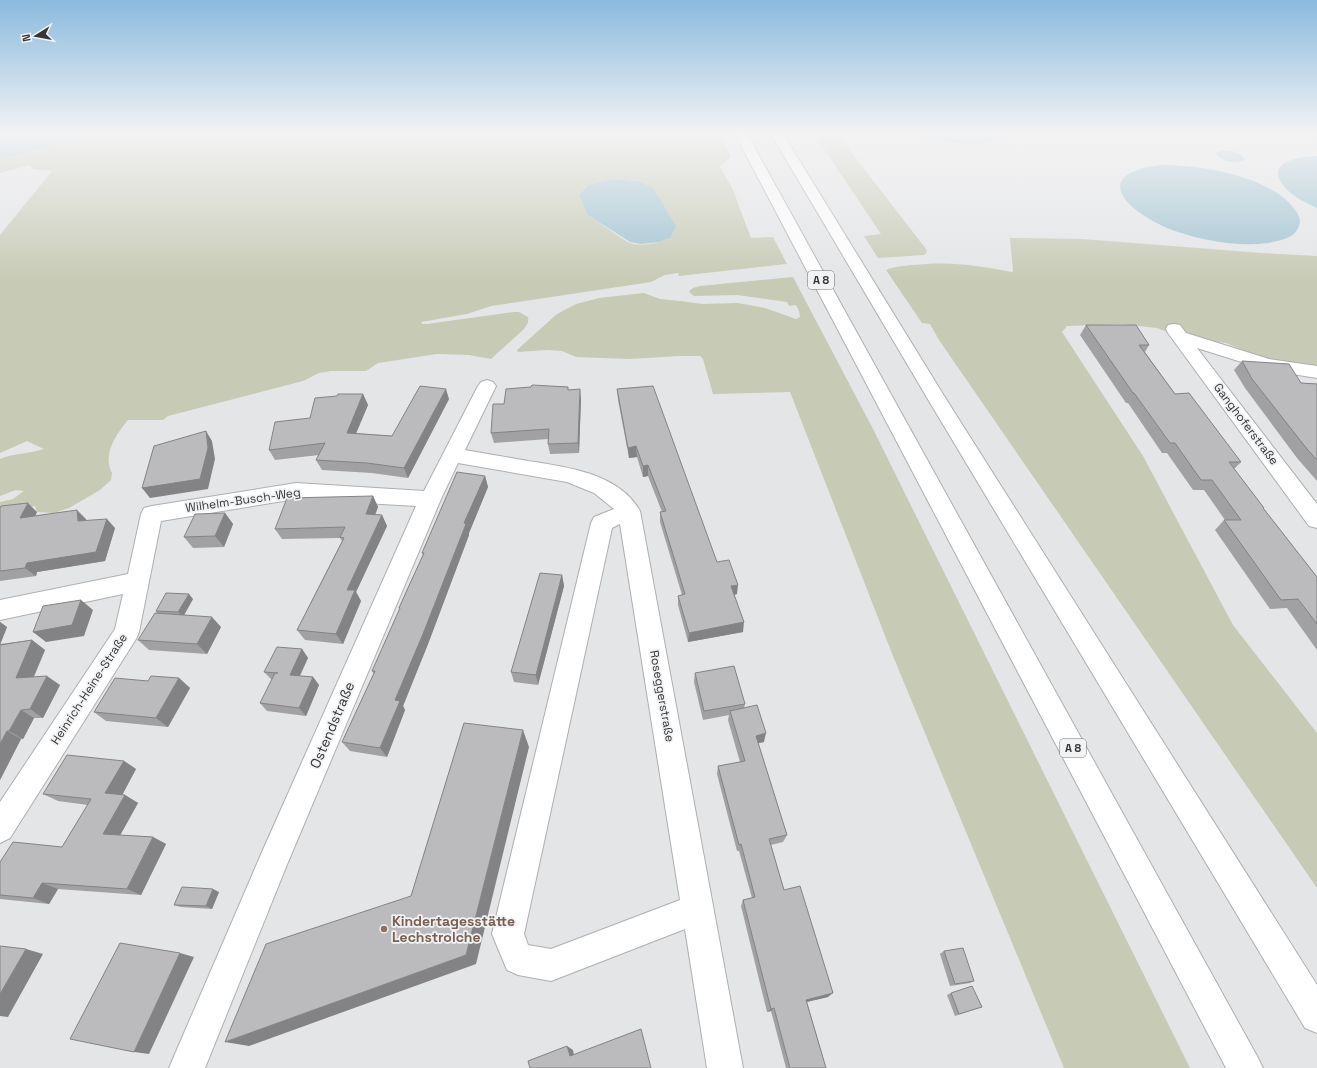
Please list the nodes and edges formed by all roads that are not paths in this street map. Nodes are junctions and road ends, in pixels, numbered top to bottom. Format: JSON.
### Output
{"nodes":[{"id":1,"x":768,"y":184,"type":"edge"},
{"id":2,"x":807,"y":184,"type":"edge"},
{"id":3,"x":1317,"y":372,"type":"edge"},
{"id":4,"x":487,"y":386,"type":"dead end"},
{"id":5,"x":452,"y":455,"type":"junction"},
{"id":6,"x":430,"y":499,"type":"junction"},
{"id":7,"x":629,"y":511,"type":"junction"},
{"id":8,"x":152,"y":514,"type":"joint"},
{"id":9,"x":1317,"y":520,"type":"edge"},
{"id":10,"x":138,"y":581,"type":"junction"},
{"id":11,"x":0,"y":610,"type":"edge"},
{"id":12,"x":0,"y":828,"type":"edge"},
{"id":13,"x":697,"y":909,"type":"junction"},
{"id":14,"x":1317,"y":1016,"type":"edge"},
{"id":15,"x":187,"y":1068,"type":"edge"},
{"id":16,"x":725,"y":1068,"type":"edge"},
{"id":17,"x":1245,"y":1068,"type":"edge"}],
"edges":[{"from":1,"to":17,"type":"main road","number":"A 8"},
{"from":2,"to":14,"type":"main road"},
{"from":3,"to":9,"type":"main road","name":"Ganghoferstraße"},
{"from":4,"to":5,"type":"main road","name":"Ostendstraße"},
{"from":5,"to":6,"type":"main road","name":"Ostendstraße"},
{"from":5,"to":7,"type":"main road"},
{"from":6,"to":8,"type":"main road","name":"Wilhelm-Busch-Weg"},
{"from":6,"to":15,"type":"main road","name":"Ostendstraße"},
{"from":7,"to":13,"type":"main road","name":"Roseggerstraße"},
{"from":7,"to":13,"type":"main road"},
{"from":8,"to":10,"type":"main road","name":"Heinrich-Heine-Straße"},
{"from":10,"to":11,"type":"main road"},
{"from":10,"to":12,"type":"main road","name":"Heinrich-Heine-Straße"},
{"from":13,"to":16,"type":"main road","name":"Roseggerstraße"}]}
